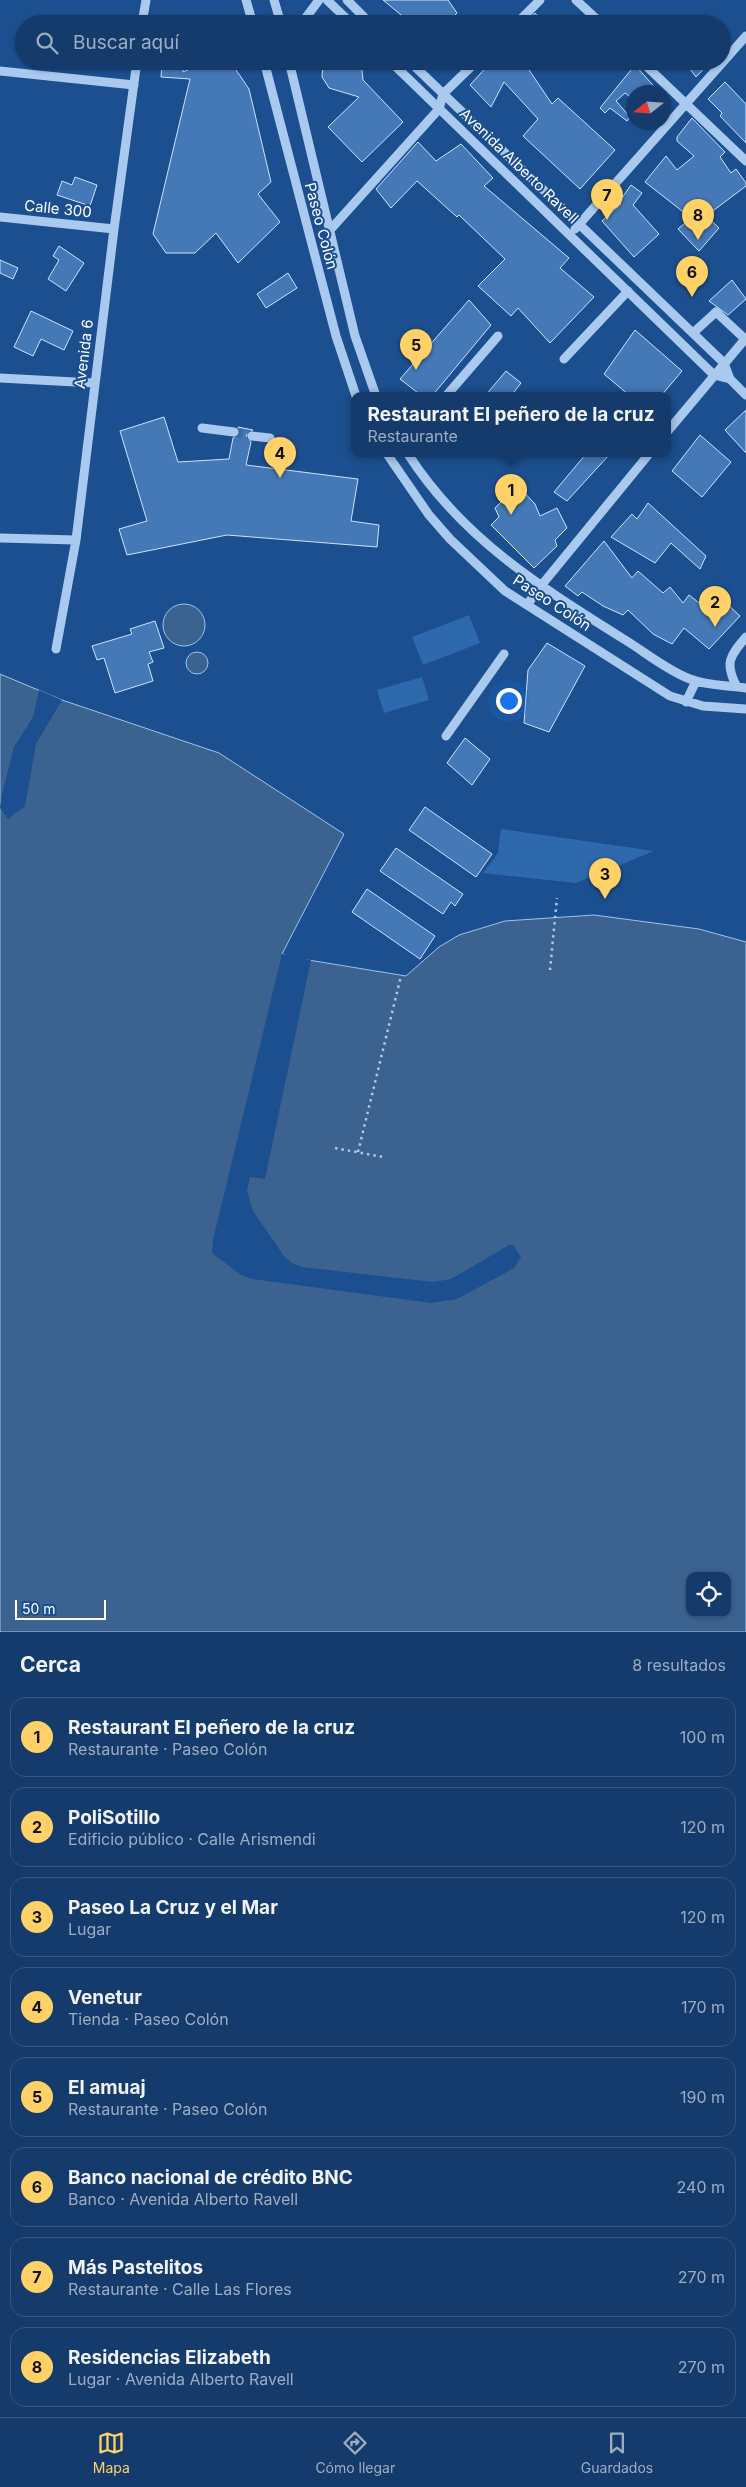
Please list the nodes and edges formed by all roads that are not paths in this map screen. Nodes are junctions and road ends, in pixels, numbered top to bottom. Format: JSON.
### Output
{"nodes":[{"id":1,"x":146,"y":0,"type":"edge"},
{"id":2,"x":246,"y":0,"type":"edge"},
{"id":3,"x":274,"y":0,"type":"edge"},
{"id":4,"x":319,"y":0,"type":"edge"},
{"id":5,"x":327,"y":0,"type":"edge"},
{"id":6,"x":347,"y":0,"type":"edge"},
{"id":7,"x":540,"y":0,"type":"edge"},
{"id":8,"x":576,"y":0,"type":"edge"},
{"id":9,"x":144,"y":15,"type":"edge"},
{"id":10,"x":250,"y":15,"type":"edge"},
{"id":11,"x":278,"y":15,"type":"edge"},
{"id":12,"x":308,"y":15,"type":"edge"},
{"id":13,"x":343,"y":15,"type":"edge"},
{"id":14,"x":362,"y":15,"type":"edge"},
{"id":15,"x":525,"y":15,"type":"edge"},
{"id":16,"x":592,"y":15,"type":"edge"},
{"id":17,"x":746,"y":36,"type":"edge"},
{"id":18,"x":731,"y":53,"type":"edge"},
{"id":19,"x":136,"y":70,"type":"edge"},
{"id":20,"x":266,"y":70,"type":"edge"},
{"id":21,"x":291,"y":70,"type":"edge"},
{"id":22,"x":399,"y":70,"type":"edge"},
{"id":23,"x":418,"y":70,"type":"edge"},
{"id":24,"x":468,"y":70,"type":"edge"},
{"id":25,"x":651,"y":70,"type":"edge"},
{"id":26,"x":716,"y":70,"type":"edge"},
{"id":27,"x":0,"y":71,"type":"edge"},
{"id":28,"x":134,"y":85,"type":"junction"},
{"id":29,"x":443,"y":94,"type":"junction"},
{"id":30,"x":687,"y":104,"type":"junction"},
{"id":31,"x":438,"y":109,"type":"junction"},
{"id":32,"x":746,"y":161,"type":"edge"},
{"id":33,"x":0,"y":217,"type":"edge"},
{"id":34,"x":579,"y":225,"type":"junction"},
{"id":35,"x":114,"y":229,"type":"junction"},
{"id":36,"x":330,"y":230,"type":"junction"},
{"id":37,"x":570,"y":235,"type":"junction"},
{"id":38,"x":628,"y":291,"type":"junction"},
{"id":39,"x":693,"y":333,"type":"junction"},
{"id":40,"x":498,"y":336,"type":"dead end"},
{"id":41,"x":746,"y":338,"type":"edge"},
{"id":42,"x":564,"y":359,"type":"dead end"},
{"id":43,"x":724,"y":363,"type":"junction"},
{"id":44,"x":714,"y":375,"type":"junction"},
{"id":45,"x":0,"y":378,"type":"edge"},
{"id":46,"x":730,"y":379,"type":"junction"},
{"id":47,"x":94,"y":383,"type":"junction"},
{"id":48,"x":355,"y":392,"type":"edge"},
{"id":49,"x":375,"y":392,"type":"edge"},
{"id":50,"x":449,"y":392,"type":"edge"},
{"id":51,"x":746,"y":395,"type":"edge"},
{"id":52,"x":671,"y":427,"type":"edge"},
{"id":53,"x":202,"y":428,"type":"dead end"},
{"id":54,"x":234,"y":432,"type":"tunnel mouth"},
{"id":55,"x":252,"y":436,"type":"tunnel mouth"},
{"id":56,"x":270,"y":438,"type":"dead end"},
{"id":57,"x":389,"y":457,"type":"edge"},
{"id":58,"x":410,"y":457,"type":"edge"},
{"id":59,"x":648,"y":457,"type":"edge"},
{"id":60,"x":0,"y":538,"type":"edge"},
{"id":61,"x":76,"y":540,"type":"junction"},
{"id":62,"x":540,"y":587,"type":"junction"},
{"id":63,"x":528,"y":605,"type":"junction"},
{"id":64,"x":746,"y":636,"type":"edge"},
{"id":65,"x":56,"y":649,"type":"dead end"},
{"id":66,"x":504,"y":654,"type":"dead end"},
{"id":67,"x":696,"y":681,"type":"junction"},
{"id":68,"x":741,"y":687,"type":"edge"},
{"id":69,"x":686,"y":702,"type":"junction"},
{"id":70,"x":746,"y":709,"type":"edge"},
{"id":71,"x":446,"y":736,"type":"dead end"}],
"edges":[{"from":1,"to":9,"type":"street"},
{"from":2,"to":10,"type":"street"},
{"from":3,"to":11,"type":"street"},
{"from":4,"to":12,"type":"street"},
{"from":5,"to":13,"type":"street"},
{"from":6,"to":14,"type":"street"},
{"from":7,"to":15,"type":"street"},
{"from":8,"to":16,"type":"street"},
{"from":17,"to":18,"type":"street"},
{"from":19,"to":28,"type":"street","name":"Avenida 6"},
{"from":20,"to":48,"type":"street","name":"Paseo Colón"},
{"from":21,"to":36,"type":"street","name":"Paseo Colón"},
{"from":22,"to":31,"type":"street","name":"Avenida Alberto Ravell"},
{"from":23,"to":29,"type":"street","name":"Avenida Alberto Ravell"},
{"from":24,"to":29,"type":"street"},
{"from":25,"to":30,"type":"street"},
{"from":26,"to":30,"type":"street"},
{"from":27,"to":28,"type":"street"},
{"from":28,"to":35,"type":"street","name":"Avenida 6"},
{"from":29,"to":31,"type":"street"},
{"from":29,"to":34,"type":"street","name":"Avenida Alberto Ravell"},
{"from":30,"to":32,"type":"street"},
{"from":30,"to":34,"type":"street"},
{"from":31,"to":36,"type":"street"},
{"from":31,"to":37,"type":"street","name":"Avenida Alberto Ravell"},
{"from":33,"to":35,"type":"street","name":"Calle 300"},
{"from":34,"to":37,"type":"street"},
{"from":34,"to":39,"type":"street","name":"Avenida Alberto Ravell"},
{"from":35,"to":47,"type":"street","name":"Avenida 6"},
{"from":36,"to":49,"type":"street","name":"Paseo Colón"},
{"from":37,"to":38,"type":"street","name":"Avenida Alberto Ravell"},
{"from":38,"to":42,"type":"street"},
{"from":38,"to":44,"type":"street","name":"Avenida Alberto Ravell"},
{"from":39,"to":41,"type":"street"},
{"from":39,"to":43,"type":"street","name":"Avenida Alberto Ravell"},
{"from":40,"to":50,"type":"street"},
{"from":41,"to":43,"type":"street"},
{"from":43,"to":44,"type":"street"},
{"from":43,"to":46,"type":"street"},
{"from":44,"to":46,"type":"street"},
{"from":44,"to":52,"type":"street"},
{"from":45,"to":47,"type":"street"},
{"from":46,"to":51,"type":"street"},
{"from":47,"to":61,"type":"street","name":"Avenida 6"},
{"from":53,"to":54,"type":"street"},
{"from":55,"to":56,"type":"street"},
{"from":57,"to":63,"type":"street","name":"Paseo Colón"},
{"from":58,"to":62,"type":"street","name":"Paseo Colón"},
{"from":59,"to":62,"type":"street"},
{"from":60,"to":61,"type":"street"},
{"from":61,"to":65,"type":"street","name":"Avenida 6"},
{"from":62,"to":63,"type":"street"},
{"from":62,"to":67,"type":"street","name":"Paseo Colón"},
{"from":63,"to":69,"type":"street","name":"Paseo Colón"},
{"from":64,"to":68,"type":"street"},
{"from":66,"to":71,"type":"street"},
{"from":67,"to":68,"type":"street","name":"Paseo Colón"},
{"from":67,"to":69,"type":"street"},
{"from":69,"to":70,"type":"street","name":"Paseo Colón"}]}
